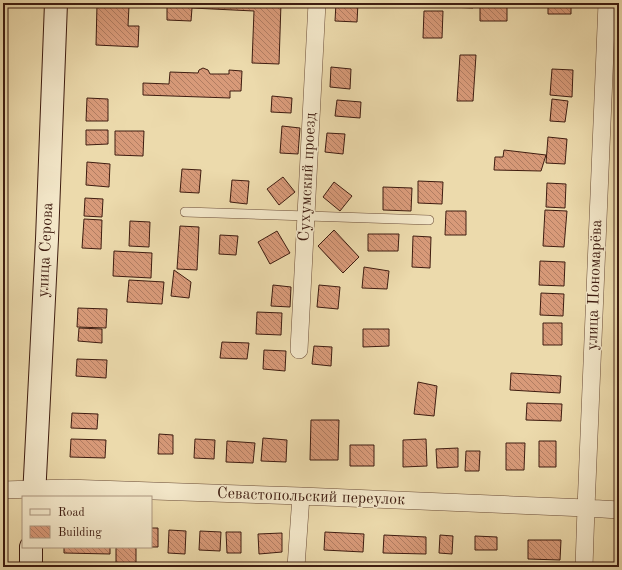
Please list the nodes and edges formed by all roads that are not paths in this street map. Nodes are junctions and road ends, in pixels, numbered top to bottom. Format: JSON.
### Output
{"nodes":[{"id":1,"x":56,"y":3,"type":"edge"},
{"id":2,"x":317,"y":3,"type":"edge"},
{"id":3,"x":607,"y":3,"type":"edge"},
{"id":4,"x":185,"y":212,"type":"dead end"},
{"id":5,"x":306,"y":216,"type":"junction"},
{"id":6,"x":429,"y":220,"type":"dead end"},
{"id":7,"x":299,"y":350,"type":"dead end"},
{"id":8,"x":3,"y":490,"type":"edge"},
{"id":9,"x":34,"y":493,"type":"edge"},
{"id":10,"x":301,"y":496,"type":"junction"},
{"id":11,"x":586,"y":508,"type":"junction"},
{"id":12,"x":619,"y":510,"type":"edge"},
{"id":13,"x":32,"y":548,"type":"edge"},
{"id":14,"x":30,"y":567,"type":"edge"},
{"id":15,"x":296,"y":567,"type":"edge"},
{"id":16,"x":584,"y":567,"type":"edge"}],
"edges":[{"from":1,"to":9,"type":"main road","name":"улица Серова"},
{"from":2,"to":5,"type":"street","name":"Сухумский проезд"},
{"from":3,"to":11,"type":"street","name":"улица Пономарёва"},
{"from":4,"to":5,"type":"lane"},
{"from":5,"to":6,"type":"lane"},
{"from":5,"to":7,"type":"street","name":"Сухумский проезд"},
{"from":8,"to":9,"type":"street","name":"Севастопольский переулок"},
{"from":9,"to":10,"type":"street","name":"Севастопольский переулок"},
{"from":10,"to":11,"type":"street","name":"Севастопольский переулок"},
{"from":10,"to":15,"type":"street"},
{"from":11,"to":12,"type":"street","name":"Севастопольский переулок"},
{"from":11,"to":16,"type":"street","name":"улица Пономарёва"},
{"from":13,"to":14,"type":"main road"}]}
